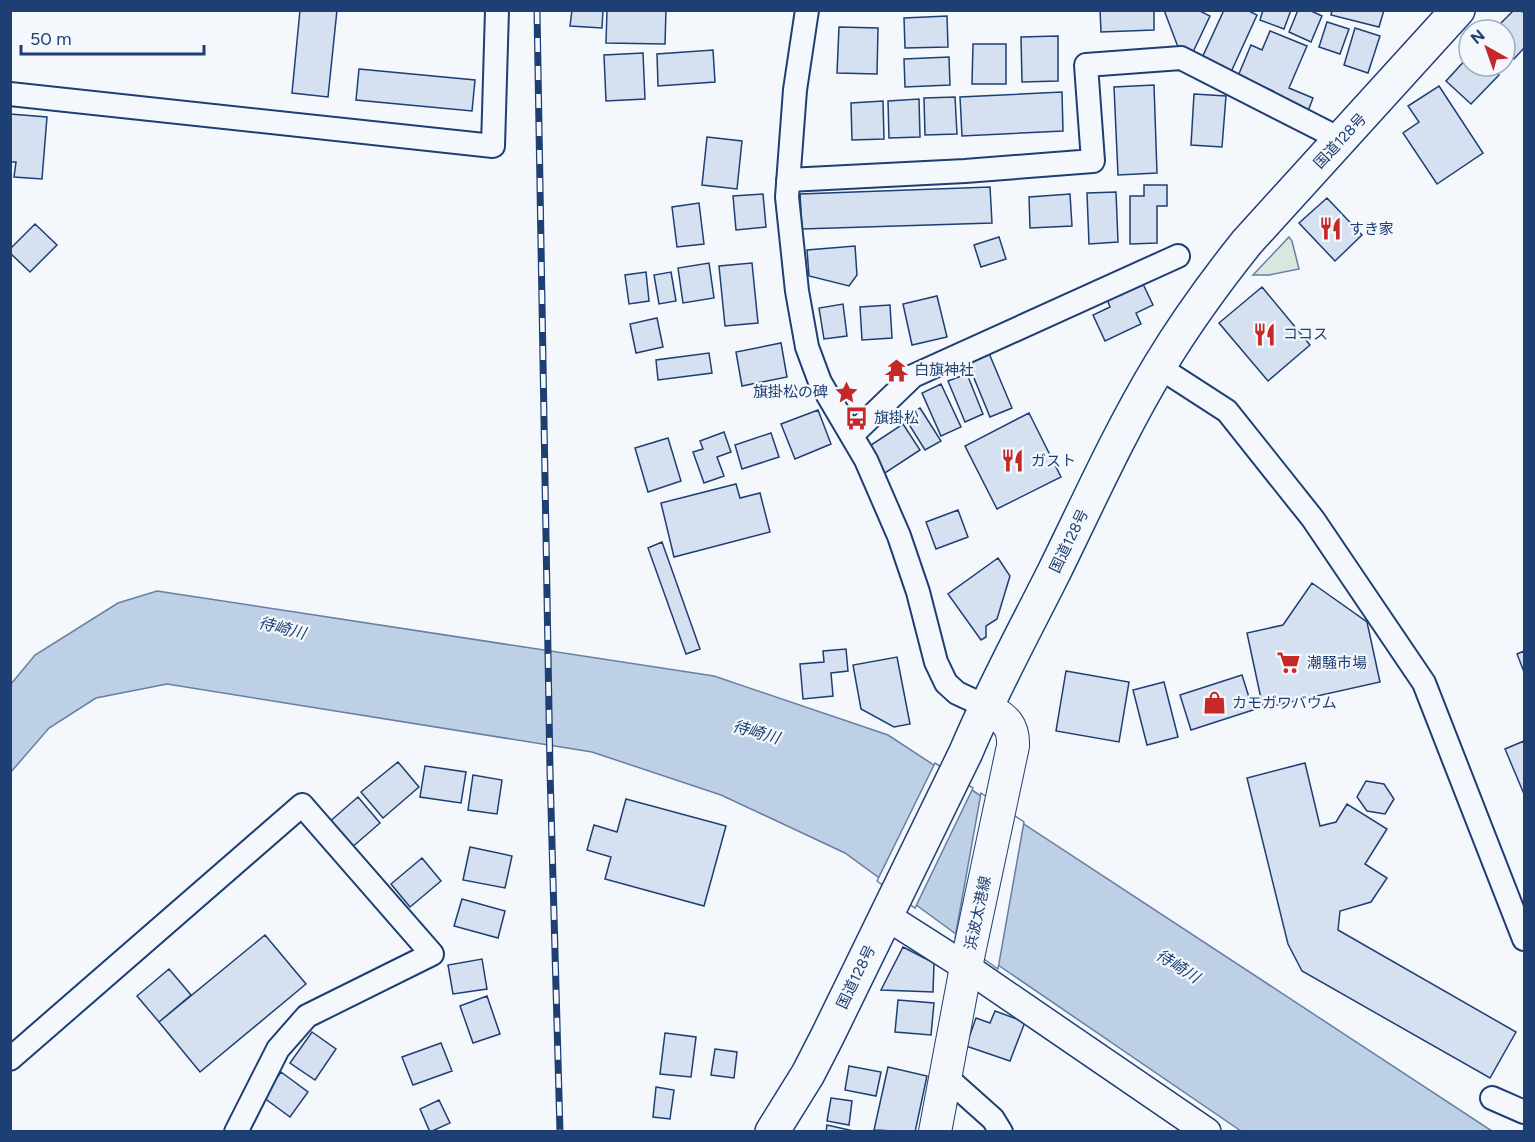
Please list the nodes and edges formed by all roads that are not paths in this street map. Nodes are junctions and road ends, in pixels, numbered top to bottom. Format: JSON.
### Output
{"nodes":[{"id":1,"x":497,"y":10,"type":"edge"},
{"id":2,"x":807,"y":10,"type":"edge"},
{"id":3,"x":1458,"y":10,"type":"edge"},
{"id":4,"x":10,"y":94,"type":"edge"},
{"id":5,"x":1342,"y":140,"type":"junction"},
{"id":6,"x":788,"y":180,"type":"junction"},
{"id":7,"x":1178,"y":256,"type":"dead end"},
{"id":8,"x":1160,"y":367,"type":"junction"},
{"id":9,"x":852,"y":435,"type":"junction"},
{"id":10,"x":985,"y":706,"type":"junction"},
{"id":11,"x":890,"y":906,"type":"junction"},
{"id":12,"x":1524,"y":939,"type":"edge"},
{"id":13,"x":969,"y":954,"type":"junction"},
{"id":14,"x":10,"y":1059,"type":"edge"},
{"id":15,"x":946,"y":1077,"type":"junction"},
{"id":16,"x":1492,"y":1098,"type":"dead end"},
{"id":17,"x":1524,"y":1112,"type":"edge"},
{"id":18,"x":777,"y":1124,"type":"edge"},
{"id":19,"x":236,"y":1131,"type":"edge"},
{"id":20,"x":935,"y":1131,"type":"edge"},
{"id":21,"x":1001,"y":1131,"type":"edge"},
{"id":22,"x":1207,"y":1131,"type":"edge"}],
"edges":[{"from":1,"to":4,"type":"street"},
{"from":2,"to":6,"type":"street"},
{"from":3,"to":5,"type":"highway","name":"国道128号"},
{"from":5,"to":6,"type":"street"},
{"from":5,"to":8,"type":"highway","name":"国道128号"},
{"from":6,"to":9,"type":"street"},
{"from":7,"to":9,"type":"street"},
{"from":8,"to":10,"type":"highway","name":"国道128号"},
{"from":8,"to":12,"type":"street"},
{"from":9,"to":10,"type":"street"},
{"from":10,"to":11,"type":"highway","name":"国道128号"},
{"from":10,"to":13,"type":"main road","name":"浜波太港線"},
{"from":11,"to":13,"type":"street"},
{"from":11,"to":18,"type":"highway","name":"国道128号"},
{"from":13,"to":15,"type":"main road","name":"浜波太港線"},
{"from":13,"to":22,"type":"street"},
{"from":14,"to":19,"type":"street"},
{"from":15,"to":20,"type":"main road","name":"浜波太港線"},
{"from":15,"to":21,"type":"street"},
{"from":16,"to":17,"type":"street"}]}
